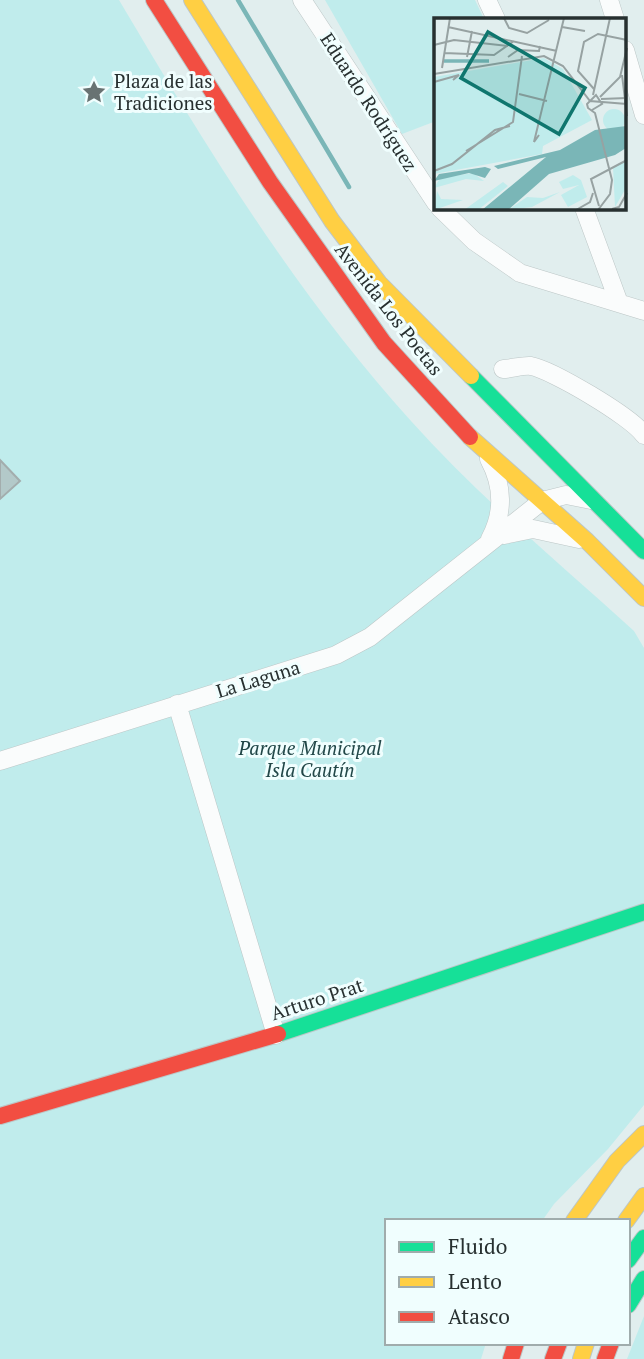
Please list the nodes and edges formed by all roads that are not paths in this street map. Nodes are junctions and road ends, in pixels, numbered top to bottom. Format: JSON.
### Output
{"nodes":[{"id":1,"x":154,"y":0,"type":"edge"},
{"id":2,"x":192,"y":0,"type":"edge"},
{"id":3,"x":302,"y":0,"type":"edge"},
{"id":4,"x":487,"y":0,"type":"edge"},
{"id":5,"x":609,"y":0,"type":"edge"},
{"id":6,"x":496,"y":18,"type":"edge"},
{"id":7,"x":615,"y":18,"type":"edge"},
{"id":8,"x":626,"y":53,"type":"edge"},
{"id":9,"x":644,"y":115,"type":"edge"},
{"id":10,"x":434,"y":200,"type":"edge"},
{"id":11,"x":442,"y":210,"type":"edge"},
{"id":12,"x":585,"y":210,"type":"edge"},
{"id":13,"x":620,"y":303,"type":"junction"},
{"id":14,"x":644,"y":311,"type":"edge"},
{"id":15,"x":503,"y":369,"type":"dead end"},
{"id":16,"x":644,"y":435,"type":"edge"},
{"id":17,"x":481,"y":448,"type":"junction"},
{"id":18,"x":542,"y":501,"type":"junction"},
{"id":19,"x":600,"y":506,"type":"junction"},
{"id":20,"x":587,"y":541,"type":"junction"},
{"id":21,"x":488,"y":542,"type":"junction"},
{"id":22,"x":644,"y":551,"type":"edge"},
{"id":23,"x":644,"y":598,"type":"edge"},
{"id":24,"x":177,"y":704,"type":"junction"},
{"id":25,"x":0,"y":761,"type":"edge"},
{"id":26,"x":644,"y":912,"type":"edge"},
{"id":27,"x":276,"y":1035,"type":"junction"},
{"id":28,"x":0,"y":1115,"type":"edge"},
{"id":29,"x":644,"y":1134,"type":"edge"},
{"id":30,"x":644,"y":1196,"type":"edge"},
{"id":31,"x":576,"y":1219,"type":"edge"},
{"id":32,"x":627,"y":1219,"type":"edge"},
{"id":33,"x":644,"y":1238,"type":"edge"},
{"id":34,"x":630,"y":1257,"type":"edge"},
{"id":35,"x":644,"y":1279,"type":"edge"},
{"id":36,"x":630,"y":1302,"type":"edge"}],
"edges":[{"from":1,"to":17,"type":"main road","name":"Avenida Los Poetas"},
{"from":2,"to":19,"type":"main road","name":"Avenida Los Poetas"},
{"from":3,"to":10,"type":"street","name":"Eduardo Rodríguez"},
{"from":4,"to":6,"type":"street"},
{"from":5,"to":7,"type":"street"},
{"from":8,"to":9,"type":"street"},
{"from":11,"to":13,"type":"street"},
{"from":12,"to":13,"type":"street"},
{"from":13,"to":14,"type":"street"},
{"from":15,"to":16,"type":"street"},
{"from":17,"to":18,"type":"main road","name":"Avenida Los Poetas"},
{"from":17,"to":21,"type":"street"},
{"from":18,"to":19,"type":"street"},
{"from":18,"to":20,"type":"main road","name":"Avenida Los Poetas"},
{"from":18,"to":21,"type":"street","name":"La Laguna"},
{"from":19,"to":22,"type":"main road","name":"Avenida Los Poetas"},
{"from":20,"to":21,"type":"street"},
{"from":20,"to":23,"type":"main road","name":"Avenida Los Poetas"},
{"from":21,"to":24,"type":"street","name":"La Laguna"},
{"from":24,"to":25,"type":"street","name":"La Laguna"},
{"from":24,"to":27,"type":"street"},
{"from":26,"to":27,"type":"main road","name":"Arturo Prat"},
{"from":27,"to":28,"type":"main road","name":"Arturo Prat"},
{"from":29,"to":31,"type":"main road"},
{"from":30,"to":32,"type":"main road"},
{"from":33,"to":34,"type":"main road"},
{"from":35,"to":36,"type":"main road"}]}
